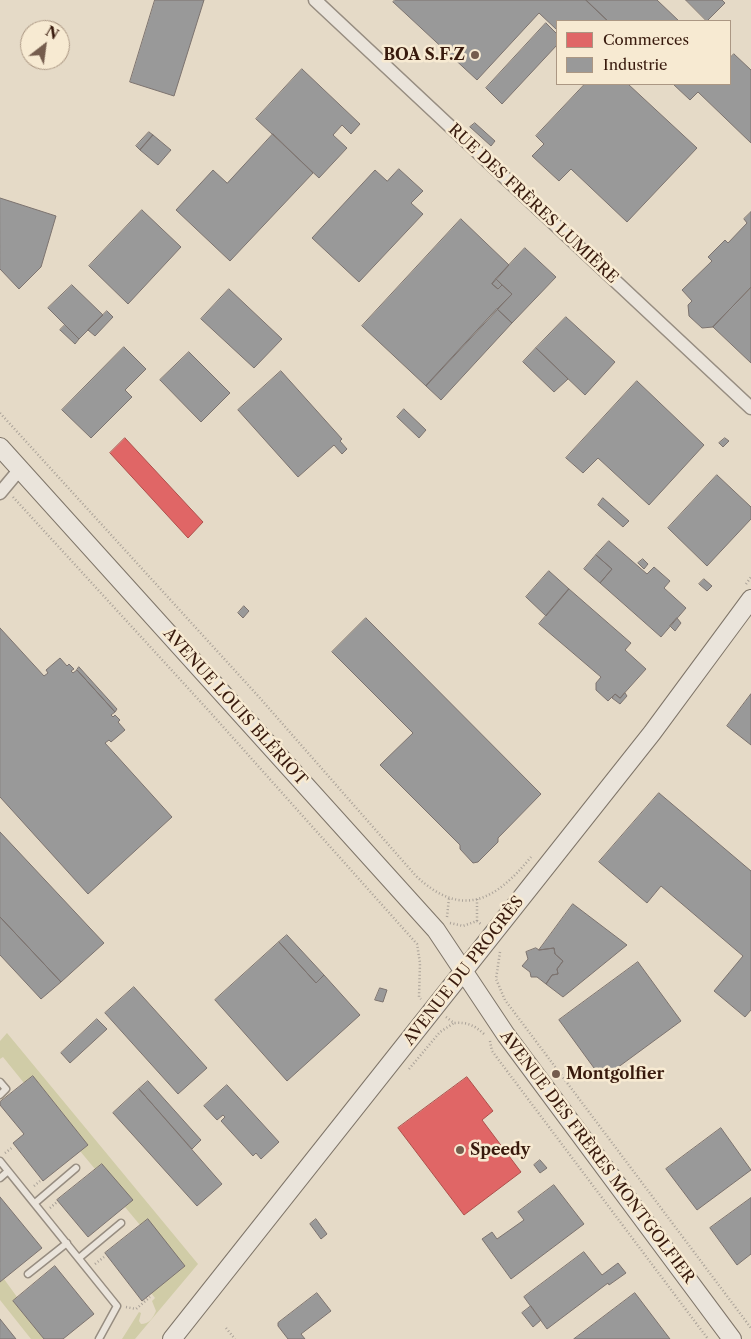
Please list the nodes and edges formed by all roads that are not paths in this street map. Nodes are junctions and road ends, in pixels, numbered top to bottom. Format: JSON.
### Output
{"nodes":[{"id":1,"x":315,"y":0,"type":"edge"},
{"id":2,"x":751,"y":408,"type":"edge"},
{"id":3,"x":0,"y":447,"type":"edge"},
{"id":4,"x":20,"y":469,"type":"junction"},
{"id":5,"x":2,"y":491,"type":"edge"},
{"id":6,"x":751,"y":599,"type":"edge"},
{"id":7,"x":465,"y":972,"type":"junction"},
{"id":8,"x":0,"y":1082,"type":"edge"},
{"id":9,"x":0,"y":1094,"type":"edge"},
{"id":10,"x":0,"y":1160,"type":"edge"},
{"id":11,"x":76,"y":1168,"type":"dead end"},
{"id":12,"x":8,"y":1171,"type":"junction"},
{"id":13,"x":0,"y":1178,"type":"edge"},
{"id":14,"x":34,"y":1203,"type":"junction"},
{"id":15,"x":121,"y":1223,"type":"dead end"},
{"id":16,"x":67,"y":1243,"type":"junction"},
{"id":17,"x":79,"y":1258,"type":"junction"},
{"id":18,"x":28,"y":1274,"type":"dead end"},
{"id":19,"x":99,"y":1339,"type":"edge"},
{"id":20,"x":172,"y":1339,"type":"edge"},
{"id":21,"x":732,"y":1339,"type":"edge"}],
"edges":[{"from":1,"to":2,"type":"street","name":"RUE DES FRÈRES LUMIÈRE"},
{"from":3,"to":4,"type":"street","name":"AVENUE LOUIS BLÉRIOT"},
{"from":4,"to":5,"type":"street"},
{"from":4,"to":7,"type":"street","name":"AVENUE LOUIS BLÉRIOT"},
{"from":6,"to":7,"type":"street","name":"AVENUE DU PROGRÈS"},
{"from":7,"to":20,"type":"street","name":"AVENUE DU PROGRÈS"},
{"from":7,"to":21,"type":"street","name":"AVENUE DES FRÈRES MONTGOLFIER"},
{"from":8,"to":9,"type":"lane"},
{"from":10,"to":12,"type":"lane"},
{"from":11,"to":14,"type":"lane"},
{"from":12,"to":13,"type":"lane"},
{"from":12,"to":14,"type":"lane"},
{"from":14,"to":16,"type":"lane"},
{"from":15,"to":17,"type":"lane"},
{"from":16,"to":17,"type":"lane"},
{"from":16,"to":18,"type":"lane"},
{"from":17,"to":19,"type":"lane"}]}
